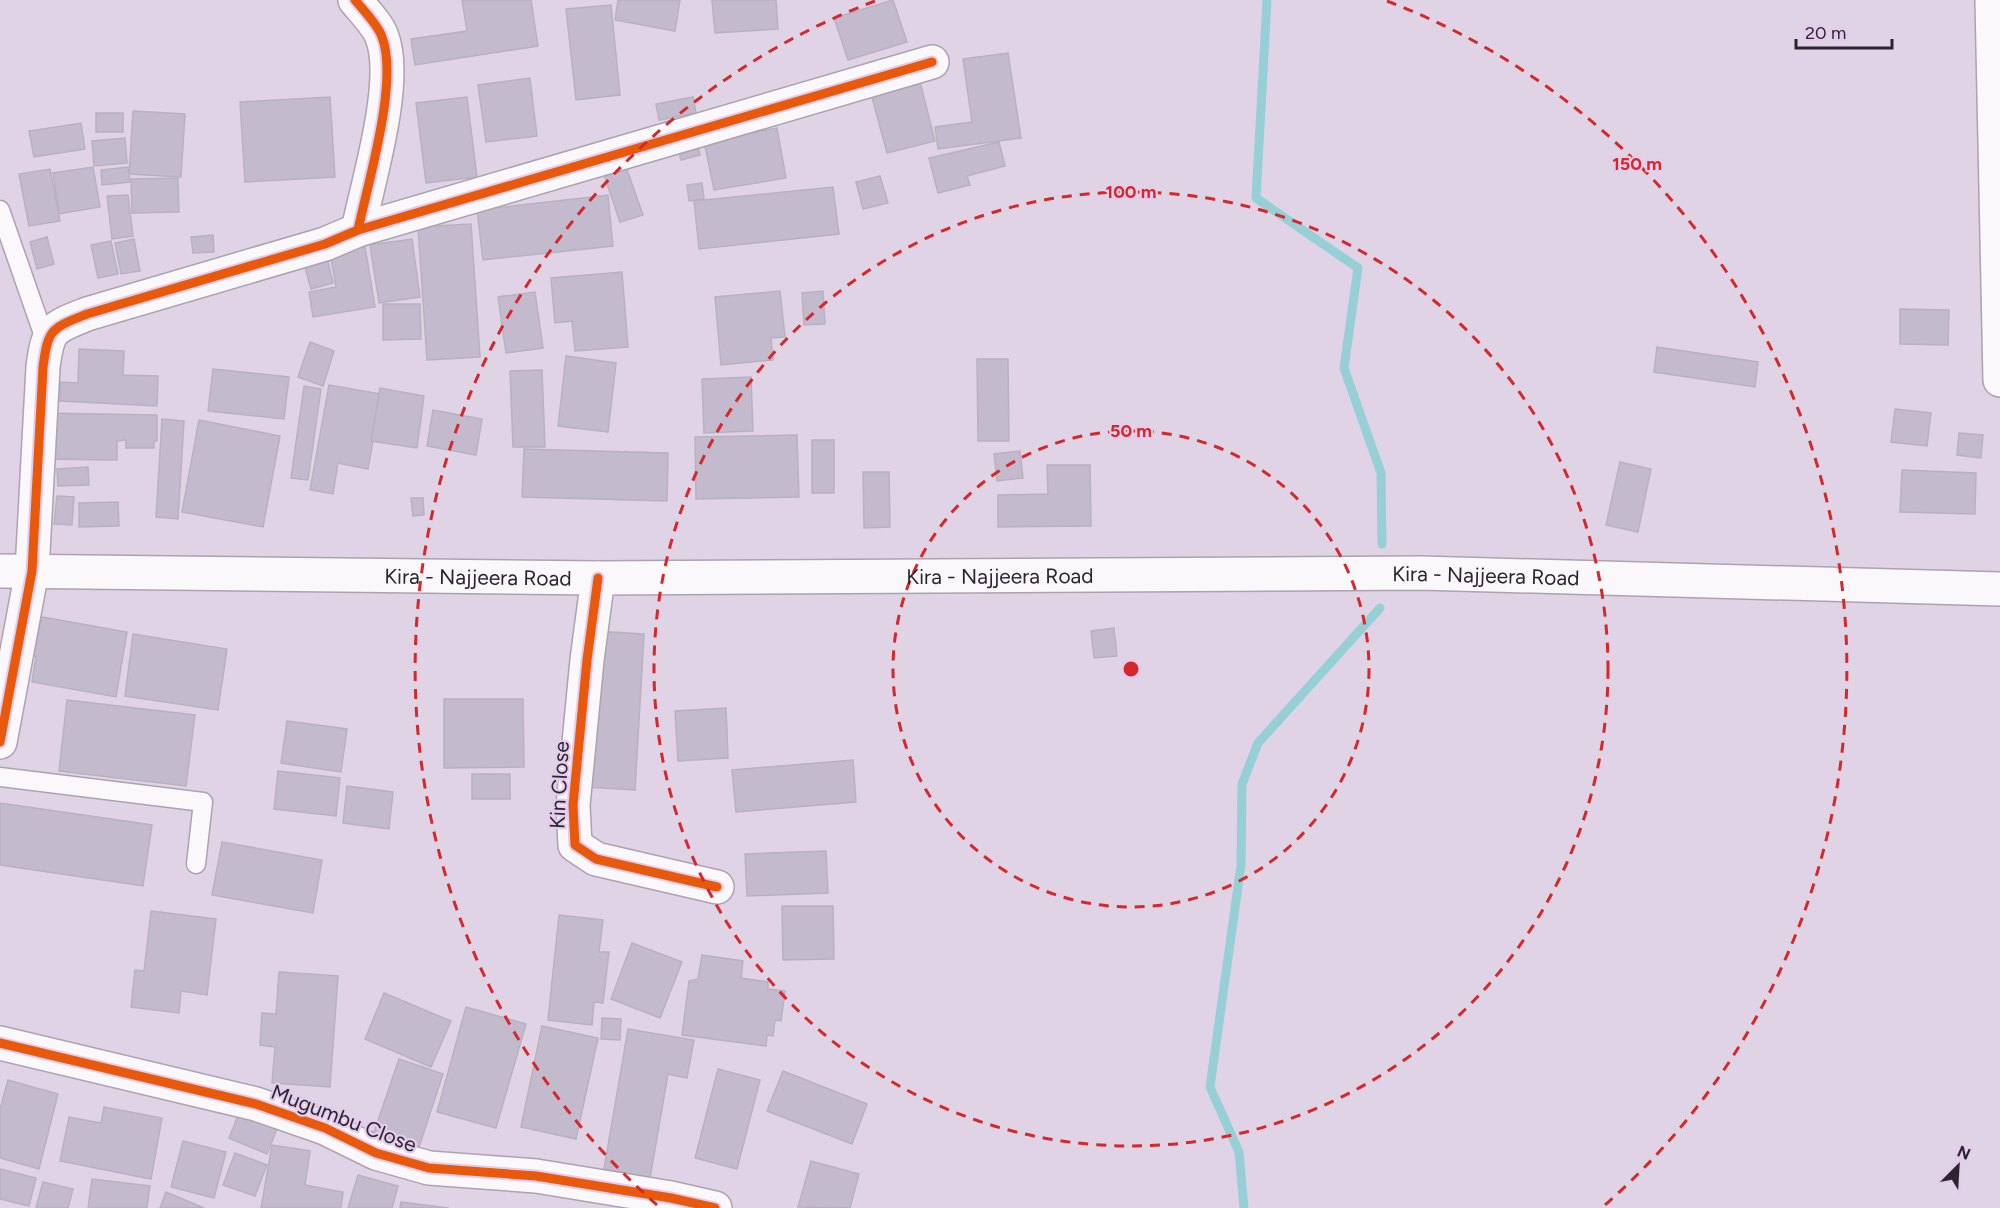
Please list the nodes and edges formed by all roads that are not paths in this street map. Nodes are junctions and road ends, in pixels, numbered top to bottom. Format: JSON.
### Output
{"nodes":[{"id":1,"x":1992,"y":0,"type":"edge"},
{"id":2,"x":362,"y":2,"type":"edge"},
{"id":3,"x":932,"y":62,"type":"dead end"},
{"id":4,"x":0,"y":210,"type":"edge"},
{"id":5,"x":358,"y":230,"type":"junction"},
{"id":6,"x":46,"y":342,"type":"junction"},
{"id":7,"x":2000,"y":380,"type":"edge"},
{"id":8,"x":0,"y":571,"type":"edge"},
{"id":9,"x":32,"y":571,"type":"junction"},
{"id":10,"x":598,"y":578,"type":"junction"},
{"id":11,"x":2000,"y":589,"type":"edge"},
{"id":12,"x":0,"y":742,"type":"edge"},
{"id":13,"x":0,"y":777,"type":"edge"},
{"id":14,"x":196,"y":864,"type":"dead end"},
{"id":15,"x":717,"y":888,"type":"dead end"},
{"id":16,"x":0,"y":1043,"type":"edge"},
{"id":17,"x":715,"y":1208,"type":"edge"}],
"edges":[{"from":1,"to":7,"type":"street"},
{"from":2,"to":5,"type":"street"},
{"from":3,"to":5,"type":"street"},
{"from":4,"to":6,"type":"lane"},
{"from":5,"to":6,"type":"street"},
{"from":6,"to":9,"type":"street"},
{"from":8,"to":9,"type":"street","name":"Kira - Najjeera Road"},
{"from":9,"to":10,"type":"street","name":"Kira - Najjeera Road"},
{"from":9,"to":12,"type":"street"},
{"from":10,"to":11,"type":"street","name":"Kira - Najjeera Road"},
{"from":10,"to":15,"type":"street","name":"Kin Close"},
{"from":13,"to":14,"type":"lane"},
{"from":16,"to":17,"type":"street","name":"Mugumbu Close"}]}
